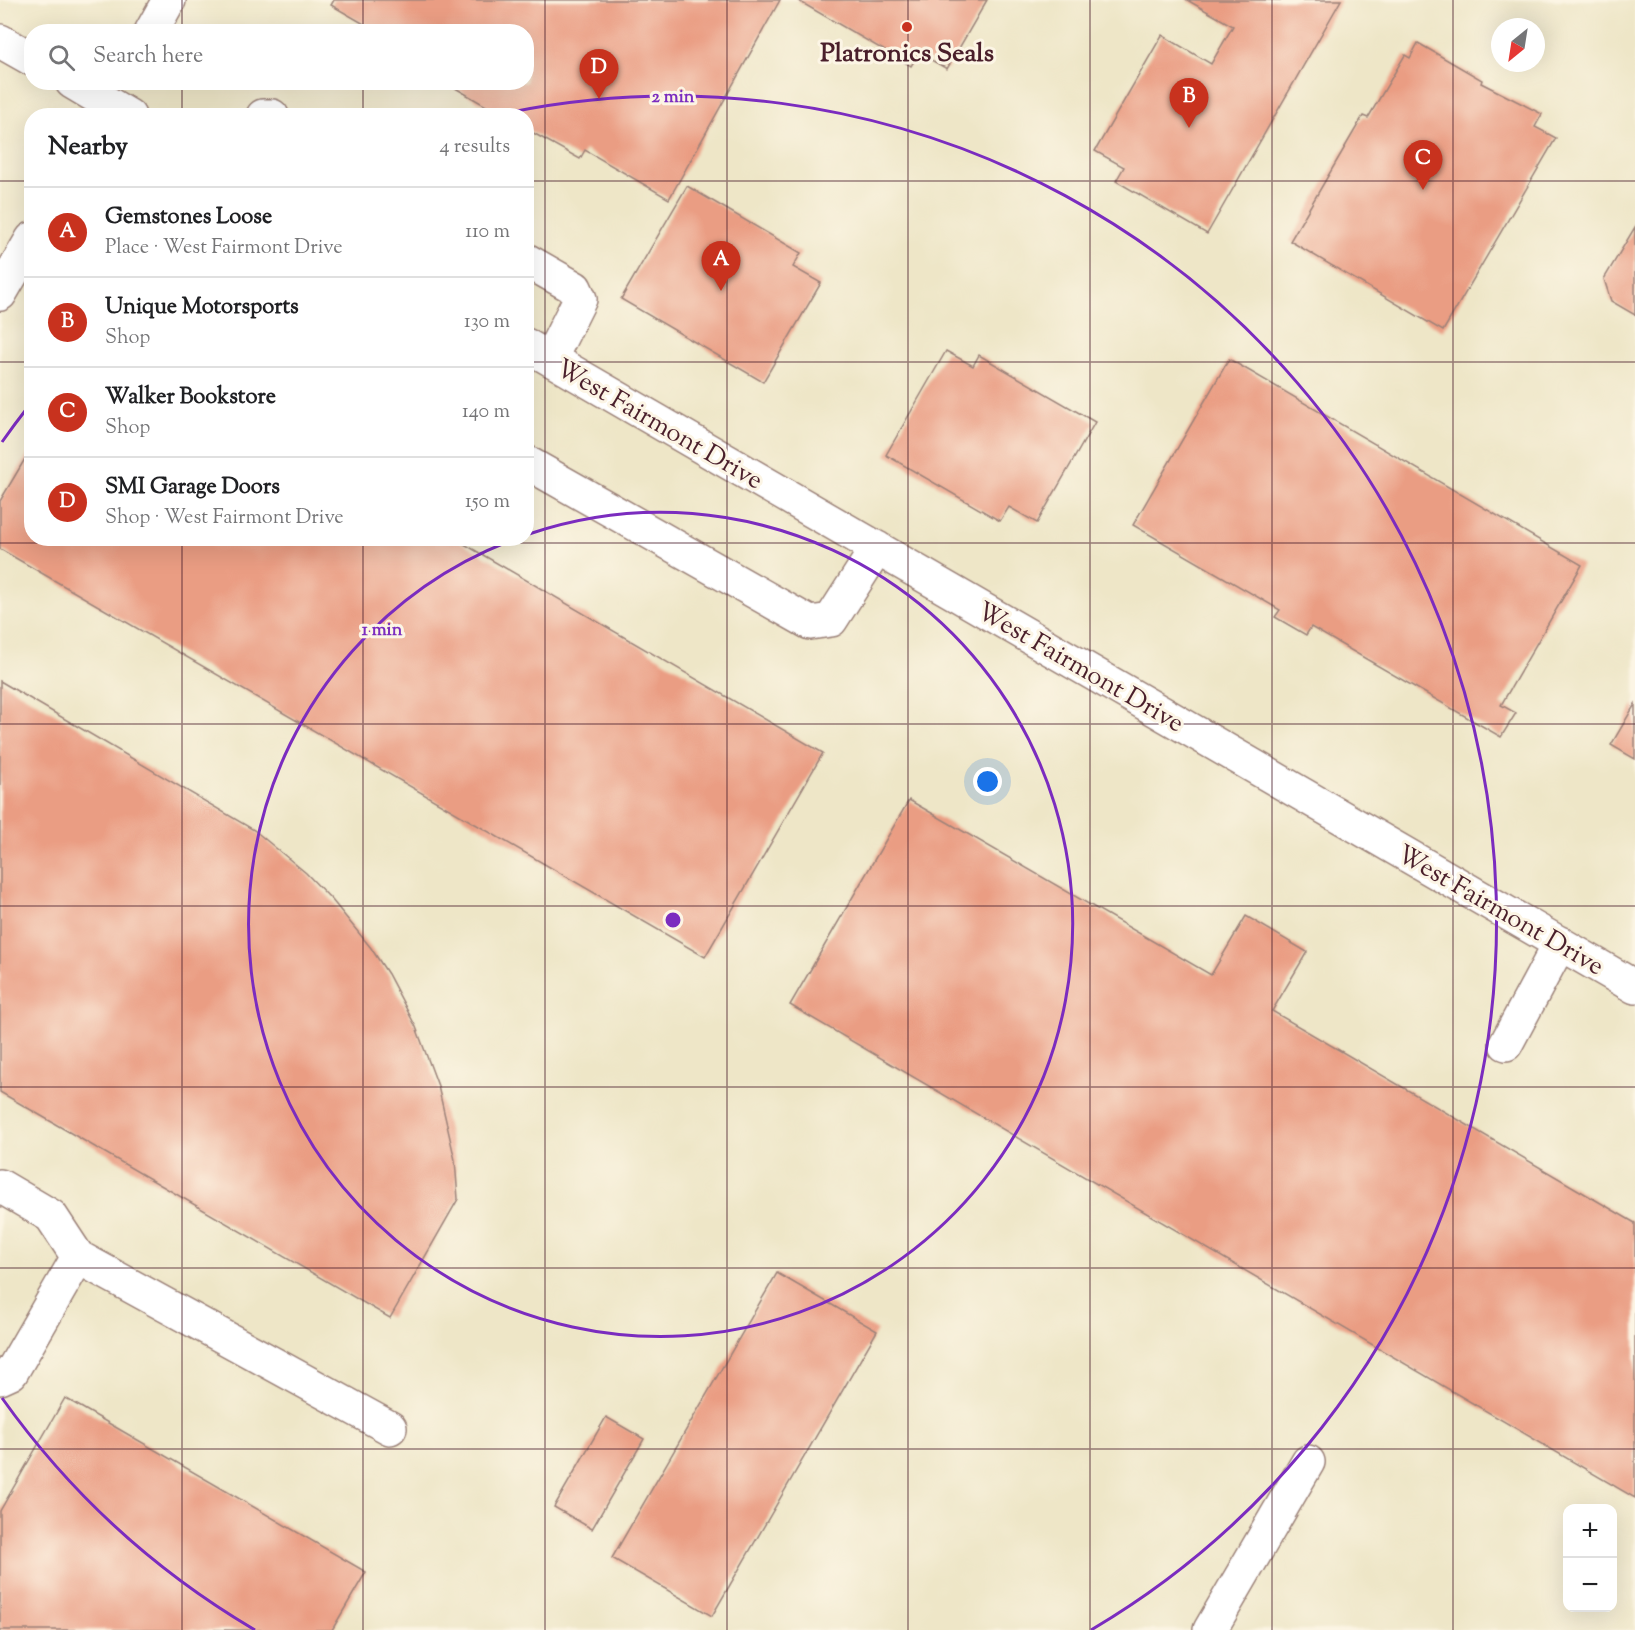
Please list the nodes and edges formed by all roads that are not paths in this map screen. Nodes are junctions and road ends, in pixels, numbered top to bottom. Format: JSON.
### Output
{"nodes":[{"id":1,"x":169,"y":0,"type":"edge"},
{"id":2,"x":156,"y":24,"type":"edge"},
{"id":3,"x":0,"y":41,"type":"edge"},
{"id":4,"x":24,"y":54,"type":"edge"},
{"id":5,"x":88,"y":90,"type":"edge"},
{"id":6,"x":116,"y":104,"type":"edge"},
{"id":7,"x":24,"y":253,"type":"edge"},
{"id":8,"x":534,"y":265,"type":"edge"},
{"id":9,"x":0,"y":294,"type":"edge"},
{"id":10,"x":538,"y":352,"type":"edge"},
{"id":11,"x":534,"y":467,"type":"edge"},
{"id":12,"x":877,"y":548,"type":"junction"},
{"id":13,"x":1560,"y":943,"type":"junction"},
{"id":14,"x":1635,"y":987,"type":"edge"},
{"id":15,"x":1506,"y":1044,"type":"dead end"},
{"id":16,"x":0,"y":1186,"type":"edge"},
{"id":17,"x":78,"y":1257,"type":"junction"},
{"id":18,"x":0,"y":1378,"type":"edge"},
{"id":19,"x":390,"y":1428,"type":"dead end"},
{"id":20,"x":1308,"y":1461,"type":"dead end"},
{"id":21,"x":1210,"y":1630,"type":"edge"}],
"edges":[{"from":1,"to":2,"type":"street"},
{"from":3,"to":4,"type":"street"},
{"from":5,"to":6,"type":"street"},
{"from":7,"to":9,"type":"street"},
{"from":8,"to":10,"type":"street"},
{"from":10,"to":12,"type":"street","name":"West Fairmont Drive"},
{"from":11,"to":12,"type":"street"},
{"from":12,"to":13,"type":"street","name":"West Fairmont Drive"},
{"from":13,"to":14,"type":"street","name":"West Fairmont Drive"},
{"from":13,"to":15,"type":"street"},
{"from":16,"to":17,"type":"street"},
{"from":17,"to":18,"type":"street"},
{"from":17,"to":19,"type":"street"},
{"from":20,"to":21,"type":"street"}]}
